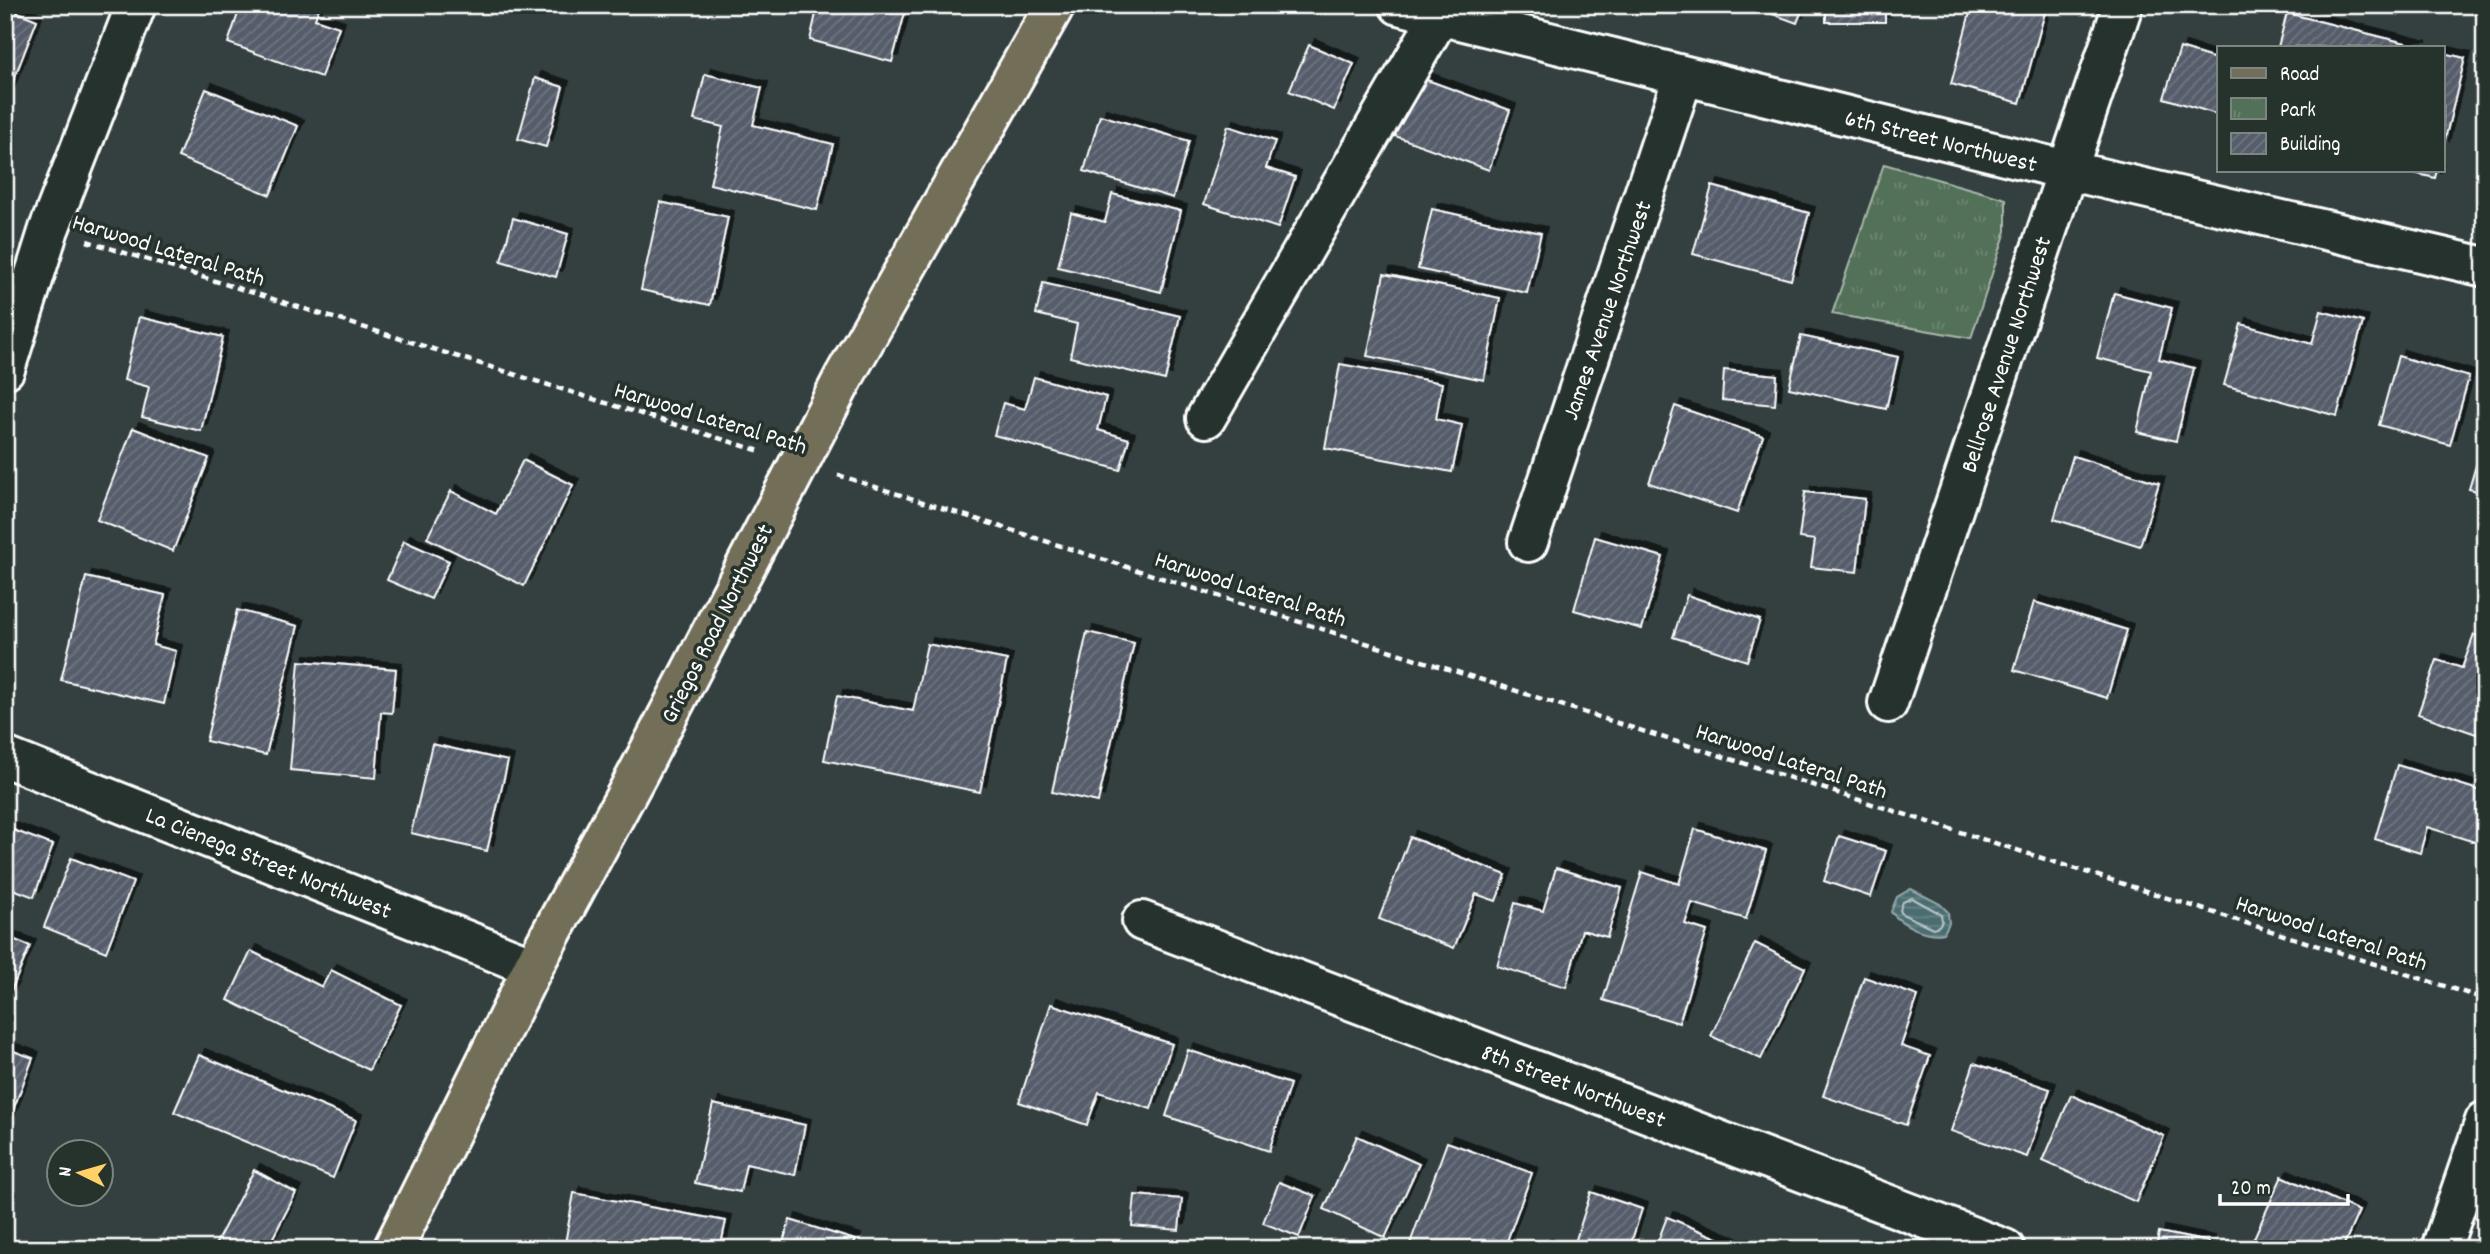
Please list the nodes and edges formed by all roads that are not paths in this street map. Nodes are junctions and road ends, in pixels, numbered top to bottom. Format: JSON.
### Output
{"nodes":[{"id":1,"x":136,"y":5,"type":"edge"},
{"id":2,"x":1055,"y":5,"type":"edge"},
{"id":3,"x":1399,"y":5,"type":"edge"},
{"id":4,"x":2123,"y":5,"type":"edge"},
{"id":5,"x":1443,"y":10,"type":"edge"},
{"id":6,"x":1683,"y":77,"type":"junction"},
{"id":7,"x":2066,"y":170,"type":"junction"},
{"id":8,"x":2485,"y":267,"type":"edge"},
{"id":9,"x":5,"y":369,"type":"edge"},
{"id":10,"x":1206,"y":418,"type":"dead end"},
{"id":11,"x":1528,"y":542,"type":"dead end"},
{"id":12,"x":1888,"y":703,"type":"dead end"},
{"id":13,"x":5,"y":757,"type":"edge"},
{"id":14,"x":1142,"y":921,"type":"dead end"},
{"id":15,"x":533,"y":967,"type":"junction"},
{"id":16,"x":2485,"y":1121,"type":"edge"},
{"id":17,"x":393,"y":1249,"type":"edge"},
{"id":18,"x":2005,"y":1249,"type":"edge"},
{"id":19,"x":2441,"y":1249,"type":"edge"}],
"edges":[{"from":1,"to":9,"type":"street"},
{"from":2,"to":15,"type":"main road","name":"Griegos Road Northwest"},
{"from":3,"to":5,"type":"street","name":"6th Street Northwest"},
{"from":4,"to":7,"type":"street","name":"Bellrose Avenue Northwest"},
{"from":5,"to":6,"type":"street","name":"6th Street Northwest"},
{"from":5,"to":10,"type":"street"},
{"from":6,"to":7,"type":"street","name":"6th Street Northwest"},
{"from":6,"to":11,"type":"street","name":"James Avenue Northwest"},
{"from":7,"to":8,"type":"street","name":"6th Street Northwest"},
{"from":7,"to":12,"type":"street","name":"Bellrose Avenue Northwest"},
{"from":13,"to":15,"type":"street","name":"La Cienega Street Northwest"},
{"from":14,"to":18,"type":"street","name":"8th Street Northwest"},
{"from":15,"to":17,"type":"main road","name":"Griegos Road Northwest"},
{"from":16,"to":19,"type":"street"}]}
